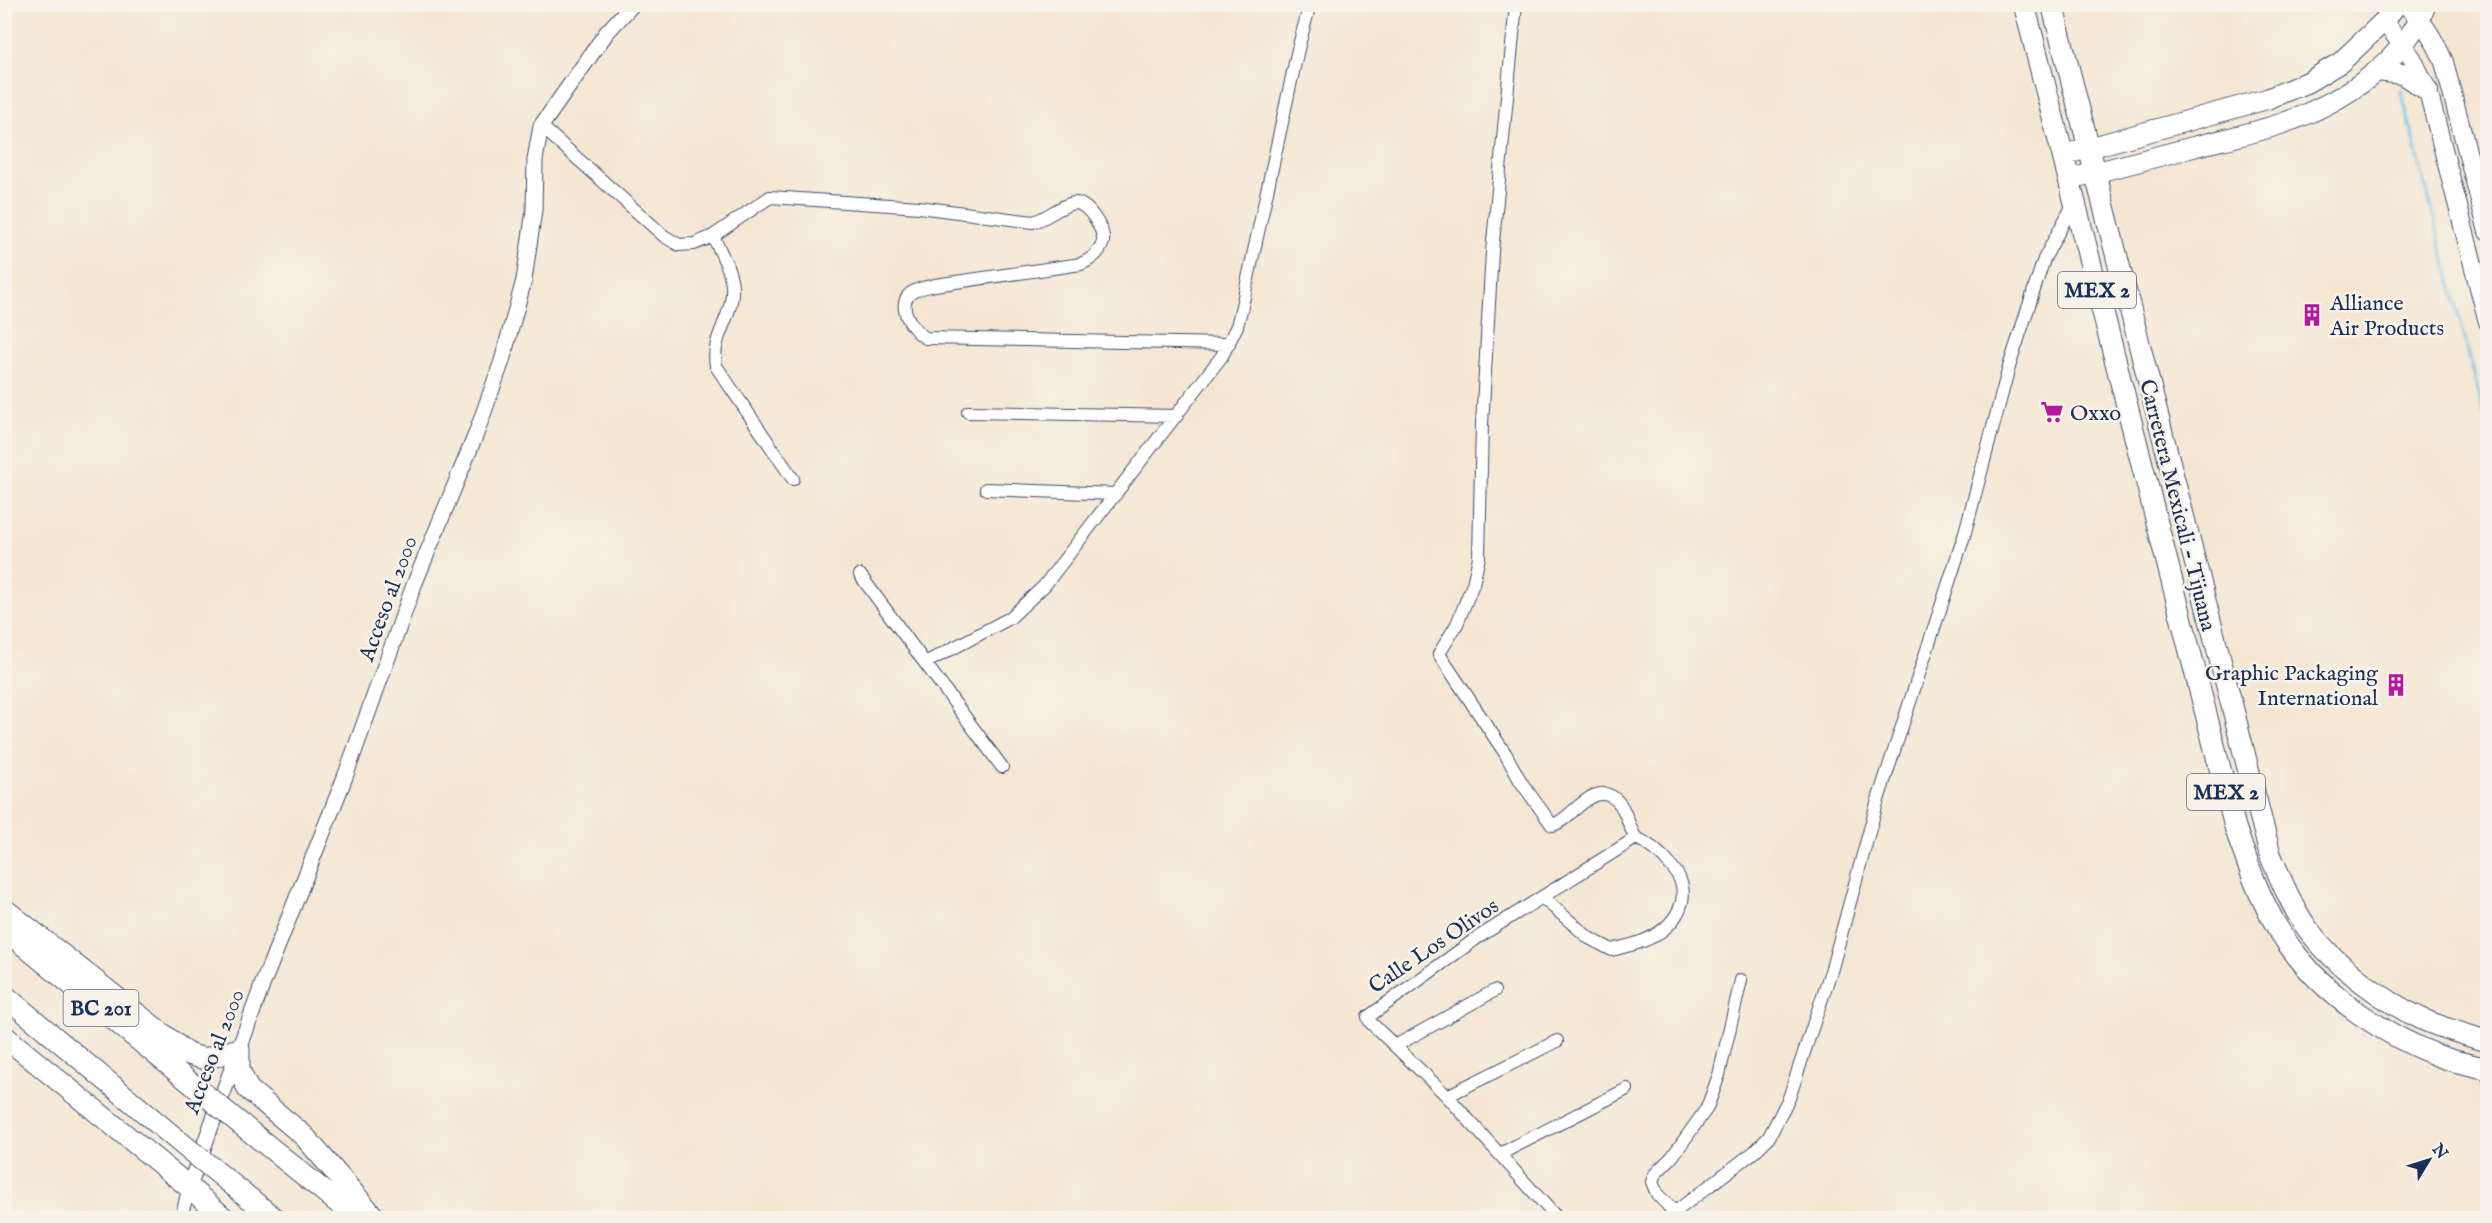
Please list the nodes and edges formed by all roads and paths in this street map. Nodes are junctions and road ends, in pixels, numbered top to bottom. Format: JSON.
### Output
{"nodes":[{"id":1,"x":633,"y":4,"type":"edge"},
{"id":2,"x":1310,"y":4,"type":"edge"},
{"id":3,"x":1516,"y":4,"type":"edge"},
{"id":4,"x":2024,"y":4,"type":"edge"},
{"id":5,"x":2052,"y":4,"type":"edge"},
{"id":6,"x":2397,"y":4,"type":"edge"},
{"id":7,"x":2405,"y":4,"type":"edge"},
{"id":8,"x":2424,"y":12,"type":"edge"},
{"id":9,"x":2384,"y":21,"type":"junction"},
{"id":10,"x":2402,"y":45,"type":"junction"},
{"id":11,"x":2377,"y":71,"type":"junction"},
{"id":12,"x":2428,"y":91,"type":"junction"},
{"id":13,"x":541,"y":126,"type":"junction"},
{"id":14,"x":2087,"y":148,"type":"junction"},
{"id":15,"x":2062,"y":155,"type":"junction"},
{"id":16,"x":2093,"y":173,"type":"junction"},
{"id":17,"x":2069,"y":179,"type":"junction"},
{"id":18,"x":2074,"y":203,"type":"junction"},
{"id":19,"x":2487,"y":231,"type":"edge"},
{"id":20,"x":713,"y":236,"type":"junction"},
{"id":21,"x":2487,"y":322,"type":"edge"},
{"id":22,"x":1229,"y":344,"type":"junction"},
{"id":23,"x":968,"y":412,"type":"dead end"},
{"id":24,"x":1177,"y":416,"type":"junction"},
{"id":25,"x":793,"y":478,"type":"dead end"},
{"id":26,"x":986,"y":489,"type":"dead end"},
{"id":27,"x":1116,"y":494,"type":"junction"},
{"id":28,"x":860,"y":575,"type":"dead end"},
{"id":29,"x":925,"y":663,"type":"junction"},
{"id":30,"x":1002,"y":767,"type":"dead end"},
{"id":31,"x":1636,"y":838,"type":"junction"},
{"id":32,"x":1544,"y":898,"type":"junction"},
{"id":33,"x":4,"y":909,"type":"edge"},
{"id":34,"x":4,"y":928,"type":"edge"},
{"id":35,"x":1742,"y":980,"type":"dead end"},
{"id":36,"x":1494,"y":991,"type":"dead end"},
{"id":37,"x":4,"y":995,"type":"edge"},
{"id":38,"x":4,"y":1036,"type":"edge"},
{"id":39,"x":1557,"y":1041,"type":"dead end"},
{"id":40,"x":2487,"y":1042,"type":"edge"},
{"id":41,"x":1395,"y":1046,"type":"junction"},
{"id":42,"x":239,"y":1049,"type":"junction"},
{"id":43,"x":2487,"y":1069,"type":"edge"},
{"id":44,"x":1627,"y":1089,"type":"dead end"},
{"id":45,"x":1447,"y":1096,"type":"junction"},
{"id":46,"x":1500,"y":1154,"type":"junction"},
{"id":47,"x":189,"y":1186,"type":"junction"},
{"id":48,"x":1671,"y":1216,"type":"edge"},
{"id":49,"x":181,"y":1218,"type":"edge"},
{"id":50,"x":224,"y":1218,"type":"edge"},
{"id":51,"x":274,"y":1218,"type":"edge"},
{"id":52,"x":357,"y":1218,"type":"edge"},
{"id":53,"x":375,"y":1218,"type":"edge"},
{"id":54,"x":1557,"y":1218,"type":"edge"}],
"edges":[{"from":1,"to":13,"type":"street","name":"Acceso al 2000"},
{"from":2,"to":22,"type":"street"},
{"from":3,"to":31,"type":"street"},
{"from":4,"to":15,"type":"highway","name":"Carretera Mexicali - Tijuana","number":"MEX 2"},
{"from":5,"to":14,"type":"highway","name":"Carretera Mexicali - Tijuana","number":"MEX 2"},
{"from":6,"to":9,"type":"main road"},
{"from":7,"to":8,"type":"main road"},
{"from":8,"to":10,"type":"main road"},
{"from":8,"to":19,"type":"main road"},
{"from":9,"to":10,"type":"main road"},
{"from":9,"to":14,"type":"main road"},
{"from":10,"to":11,"type":"main road"},
{"from":10,"to":12,"type":"main road"},
{"from":11,"to":12,"type":"main road"},
{"from":11,"to":16,"type":"main road"},
{"from":12,"to":21,"type":"main road"},
{"from":13,"to":20,"type":"street"},
{"from":13,"to":42,"type":"street","name":"Acceso al 2000"},
{"from":14,"to":15,"type":"main road"},
{"from":14,"to":16,"type":"highway","name":"Carretera Mexicali - Tijuana","number":"MEX 2"},
{"from":15,"to":17,"type":"highway","name":"Carretera Mexicali - Tijuana","number":"MEX 2"},
{"from":16,"to":17,"type":"main road"},
{"from":16,"to":40,"type":"highway","name":"Carretera Mexicali - Tijuana","number":"MEX 2"},
{"from":17,"to":18,"type":"highway","name":"Carretera Mexicali - Tijuana","number":"MEX 2"},
{"from":18,"to":43,"type":"highway","name":"Carretera Mexicali - Tijuana","number":"MEX 2"},
{"from":18,"to":48,"type":"street"},
{"from":20,"to":22,"type":"street"},
{"from":20,"to":25,"type":"street"},
{"from":22,"to":24,"type":"street"},
{"from":23,"to":24,"type":"street"},
{"from":24,"to":27,"type":"street"},
{"from":26,"to":27,"type":"street"},
{"from":27,"to":29,"type":"street"},
{"from":28,"to":29,"type":"street"},
{"from":29,"to":30,"type":"street"},
{"from":31,"to":32,"type":"street","name":"Calle Los Olivos"},
{"from":31,"to":32,"type":"street"},
{"from":32,"to":41,"type":"street","name":"Calle Los Olivos"},
{"from":33,"to":42,"type":"highway"},
{"from":34,"to":52,"type":"highway","number":"BC 201","bridge":true},
{"from":35,"to":48,"type":"street"},
{"from":36,"to":41,"type":"street"},
{"from":37,"to":51,"type":"highway","number":"BC 201","bridge":true},
{"from":38,"to":47,"type":"highway"},
{"from":39,"to":45,"type":"street"},
{"from":41,"to":45,"type":"street","name":"Calle Los Olivos"},
{"from":42,"to":47,"type":"street","name":"Acceso al 2000"},
{"from":42,"to":53,"type":"highway"},
{"from":44,"to":46,"type":"street"},
{"from":45,"to":46,"type":"street","name":"Calle Los Olivos"},
{"from":46,"to":54,"type":"street","name":"Calle Los Olivos"},
{"from":47,"to":49,"type":"street","name":"Acceso al 2000"},
{"from":47,"to":50,"type":"highway"}]}
